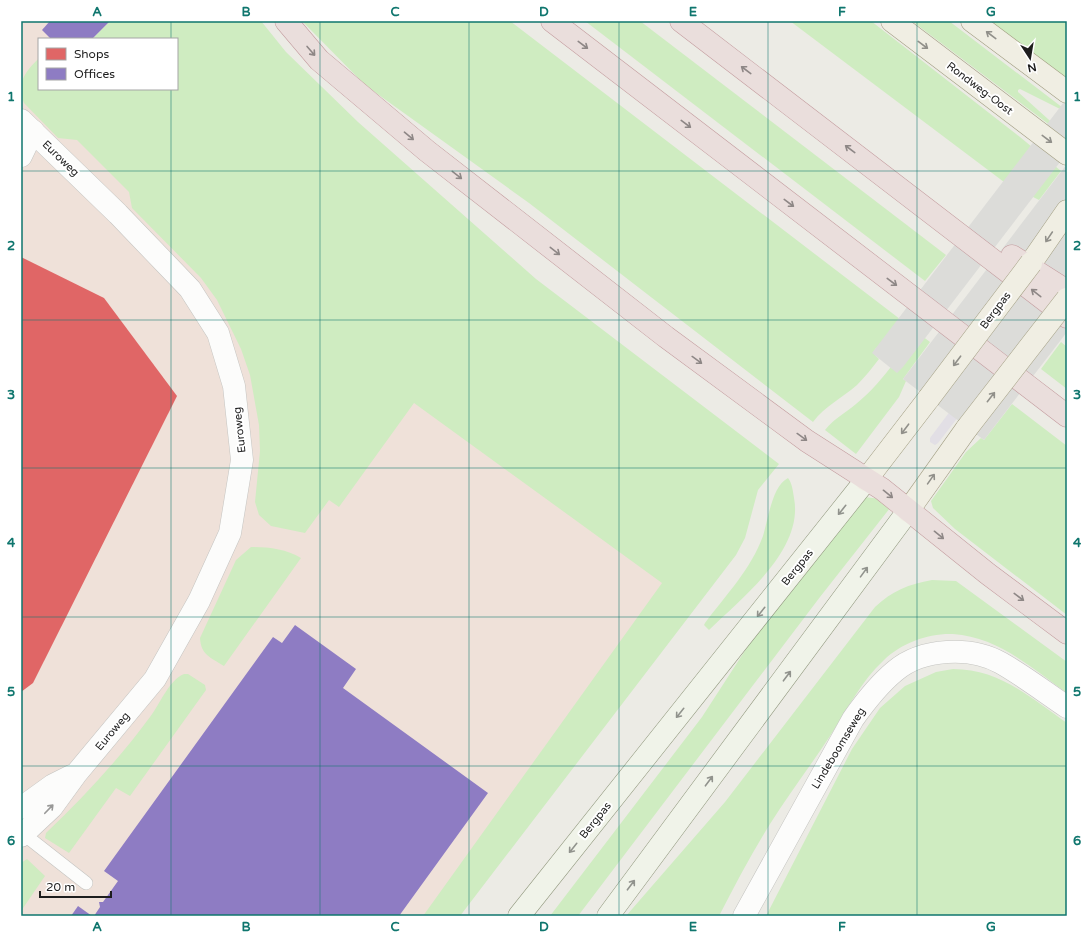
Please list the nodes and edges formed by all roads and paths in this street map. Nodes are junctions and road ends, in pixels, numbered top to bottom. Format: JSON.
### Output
{"nodes":[{"id":1,"x":286,"y":21,"type":"edge"},
{"id":2,"x":552,"y":21,"type":"edge"},
{"id":3,"x":681,"y":21,"type":"edge"},
{"id":4,"x":892,"y":21,"type":"edge"},
{"id":5,"x":972,"y":21,"type":"edge"},
{"id":6,"x":1067,"y":92,"type":"edge"},
{"id":7,"x":27,"y":126,"type":"edge"},
{"id":8,"x":1067,"y":154,"type":"edge"},
{"id":9,"x":21,"y":156,"type":"edge"},
{"id":10,"x":881,"y":173,"type":"junction"},
{"id":11,"x":1067,"y":211,"type":"edge"},
{"id":12,"x":1067,"y":291,"type":"edge"},
{"id":13,"x":1067,"y":299,"type":"edge"},
{"id":14,"x":1067,"y":317,"type":"edge"},
{"id":15,"x":1067,"y":416,"type":"edge"},
{"id":16,"x":866,"y":480,"type":"junction"},
{"id":17,"x":908,"y":511,"type":"junction"},
{"id":18,"x":1067,"y":633,"type":"edge"},
{"id":19,"x":1067,"y":707,"type":"edge"},
{"id":20,"x":76,"y":774,"type":"junction"},
{"id":21,"x":21,"y":808,"type":"edge"},
{"id":22,"x":22,"y":834,"type":"edge"},
{"id":23,"x":86,"y":883,"type":"dead end"},
{"id":24,"x":518,"y":916,"type":"edge"},
{"id":25,"x":608,"y":916,"type":"edge"},
{"id":26,"x":744,"y":916,"type":"edge"}],
"edges":[{"from":1,"to":16,"type":"highway","one_way":true},
{"from":2,"to":15,"type":"highway","one_way":true},
{"from":10,"to":3,"type":"highway","one_way":true},
{"from":4,"to":8,"type":"main road","name":"Rondweg-Oost","one_way":true},
{"from":6,"to":5,"type":"main road","one_way":true},
{"from":7,"to":9,"type":"street"},
{"from":7,"to":20,"type":"street","name":"Euroweg"},
{"from":10,"to":12,"type":"highway"},
{"from":14,"to":10,"type":"highway","one_way":true},
{"from":11,"to":16,"type":"main road","name":"Bergpas","one_way":true,"bridge":true},
{"from":17,"to":13,"type":"main road","one_way":true,"bridge":true},
{"from":16,"to":17,"type":"highway","one_way":true},
{"from":16,"to":24,"type":"main road","name":"Bergpas","one_way":true},
{"from":17,"to":18,"type":"highway","one_way":true},
{"from":25,"to":17,"type":"main road","one_way":true},
{"from":19,"to":26,"type":"street","name":"Lindeboomseweg"},
{"from":20,"to":21,"type":"street","name":"Euroweg"},
{"from":22,"to":20,"type":"street","name":"Euroweg","one_way":true},
{"from":22,"to":23,"type":"lane"}]}
